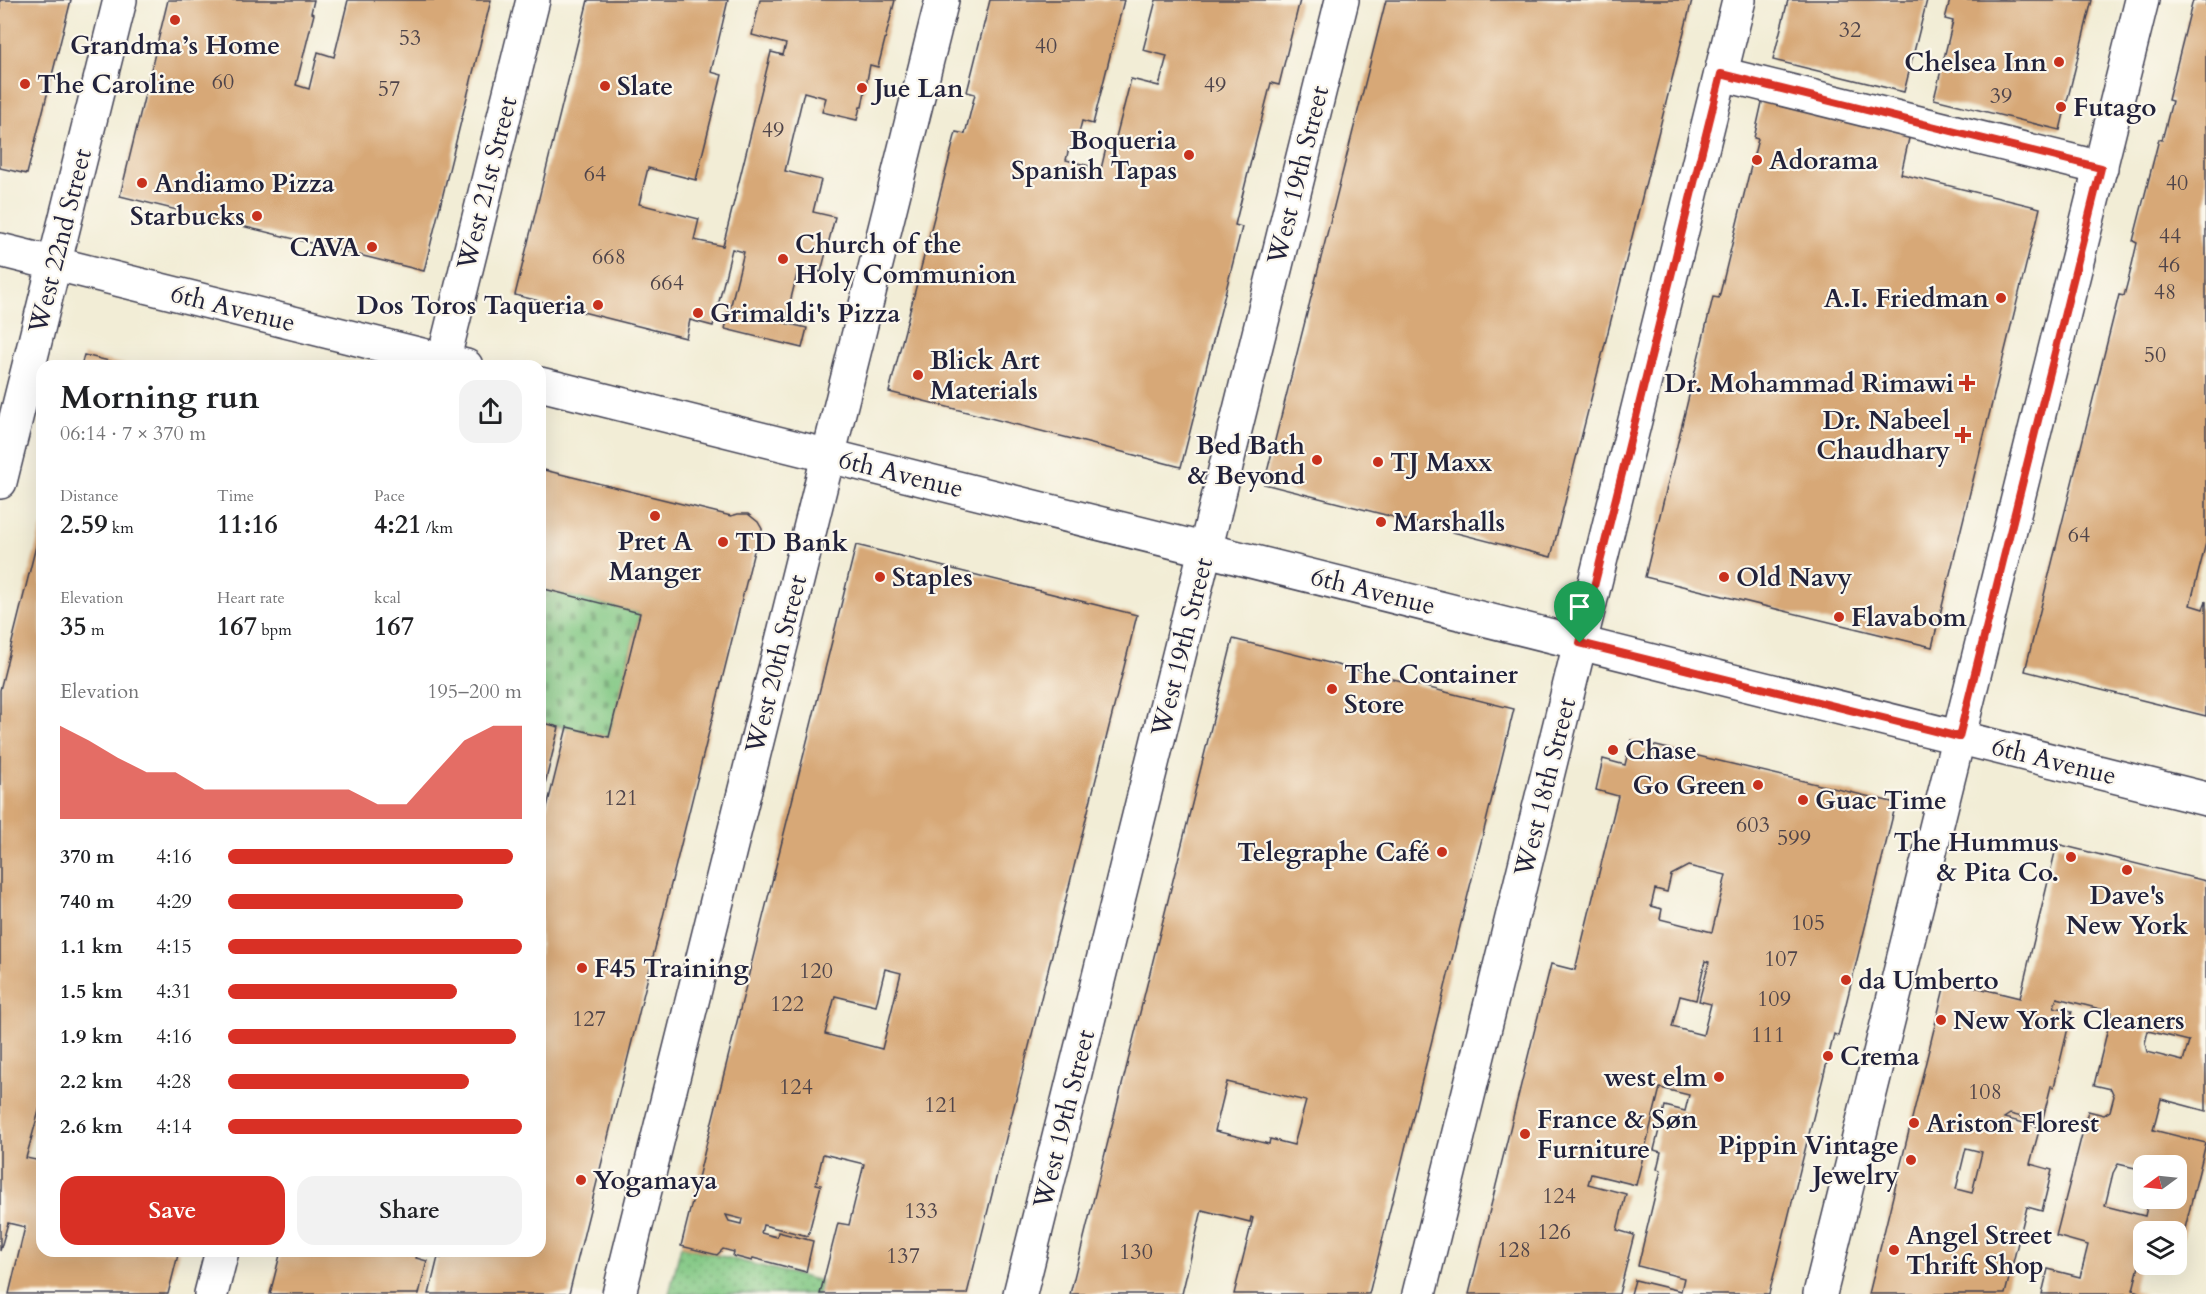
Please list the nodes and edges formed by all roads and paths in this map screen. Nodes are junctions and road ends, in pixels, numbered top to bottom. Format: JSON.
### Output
{"nodes":[{"id":1,"x":120,"y":0,"type":"edge"},
{"id":2,"x":533,"y":0,"type":"edge"},
{"id":3,"x":942,"y":0,"type":"edge"},
{"id":4,"x":1342,"y":0,"type":"edge"},
{"id":5,"x":1739,"y":0,"type":"edge"},
{"id":6,"x":2142,"y":0,"type":"edge"},
{"id":7,"x":1721,"y":74,"type":"junction"},
{"id":8,"x":2101,"y":168,"type":"junction"},
{"id":9,"x":0,"y":250,"type":"edge"},
{"id":10,"x":55,"y":264,"type":"junction"},
{"id":11,"x":434,"y":360,"type":"edge"},
{"id":12,"x":451,"y":360,"type":"edge"},
{"id":13,"x":546,"y":386,"type":"edge"},
{"id":14,"x":828,"y":456,"type":"junction"},
{"id":15,"x":0,"y":482,"type":"edge"},
{"id":16,"x":1206,"y":549,"type":"junction"},
{"id":17,"x":1580,"y":643,"type":"junction"},
{"id":18,"x":1959,"y":737,"type":"junction"},
{"id":19,"x":2206,"y":799,"type":"edge"},
{"id":20,"x":220,"y":1257,"type":"edge"},
{"id":21,"x":211,"y":1294,"type":"edge"},
{"id":22,"x":619,"y":1294,"type":"edge"},
{"id":23,"x":1020,"y":1294,"type":"edge"},
{"id":24,"x":1419,"y":1294,"type":"edge"},
{"id":25,"x":1820,"y":1294,"type":"edge"}],
"edges":[{"from":1,"to":10,"type":"street","name":"West 22nd Street"},
{"from":2,"to":12,"type":"street","name":"West 21st Street"},
{"from":3,"to":14,"type":"street","name":"West 20th Street"},
{"from":4,"to":16,"type":"street","name":"West 19th Street"},
{"from":5,"to":7,"type":"street","name":"West 18th Street"},
{"from":6,"to":8,"type":"street"},
{"from":7,"to":8,"type":"street"},
{"from":7,"to":17,"type":"street","name":"West 18th Street"},
{"from":8,"to":18,"type":"street"},
{"from":9,"to":10,"type":"street","name":"6th Avenue"},
{"from":10,"to":11,"type":"street","name":"6th Avenue"},
{"from":10,"to":15,"type":"street","name":"West 22nd Street"},
{"from":13,"to":14,"type":"street","name":"6th Avenue"},
{"from":14,"to":16,"type":"street","name":"6th Avenue"},
{"from":14,"to":22,"type":"street","name":"West 20th Street"},
{"from":16,"to":17,"type":"street","name":"6th Avenue"},
{"from":16,"to":23,"type":"street","name":"West 19th Street"},
{"from":17,"to":18,"type":"street","name":"6th Avenue"},
{"from":17,"to":24,"type":"street","name":"West 18th Street"},
{"from":18,"to":19,"type":"street","name":"6th Avenue"},
{"from":18,"to":25,"type":"street"},
{"from":20,"to":21,"type":"street"}]}
